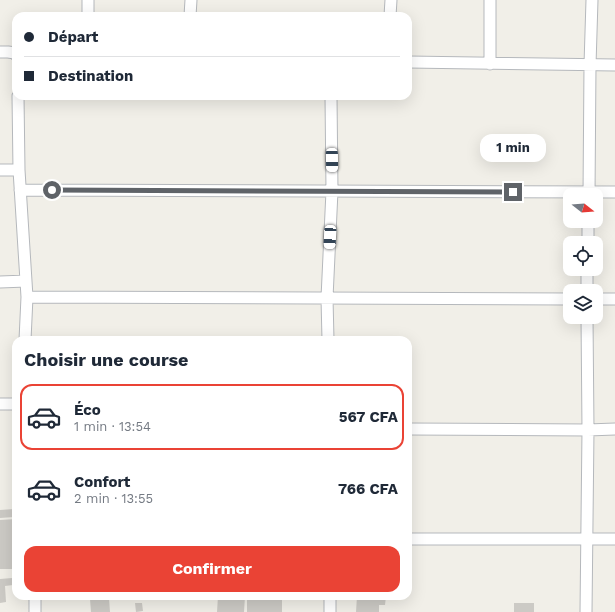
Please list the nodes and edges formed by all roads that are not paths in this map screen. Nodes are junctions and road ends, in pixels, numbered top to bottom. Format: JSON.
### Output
{"nodes":[{"id":1,"x":88,"y":0,"type":"edge"},
{"id":2,"x":191,"y":0,"type":"edge"},
{"id":3,"x":391,"y":0,"type":"edge"},
{"id":4,"x":490,"y":0,"type":"edge"},
{"id":5,"x":592,"y":0,"type":"edge"},
{"id":6,"x":88,"y":12,"type":"edge"},
{"id":7,"x":190,"y":12,"type":"edge"},
{"id":8,"x":390,"y":12,"type":"edge"},
{"id":9,"x":0,"y":52,"type":"edge"},
{"id":10,"x":12,"y":53,"type":"edge"},
{"id":11,"x":412,"y":62,"type":"edge"},
{"id":12,"x":490,"y":64,"type":"junction"},
{"id":13,"x":590,"y":65,"type":"junction"},
{"id":14,"x":615,"y":65,"type":"edge"},
{"id":15,"x":18,"y":100,"type":"edge"},
{"id":16,"x":331,"y":100,"type":"edge"},
{"id":17,"x":0,"y":170,"type":"edge"},
{"id":18,"x":19,"y":170,"type":"junction"},
{"id":19,"x":589,"y":188,"type":"edge"},
{"id":20,"x":20,"y":190,"type":"junction"},
{"id":21,"x":332,"y":191,"type":"junction"},
{"id":22,"x":615,"y":192,"type":"edge"},
{"id":23,"x":603,"y":193,"type":"edge"},
{"id":24,"x":563,"y":194,"type":"edge"},
{"id":25,"x":26,"y":281,"type":"junction"},
{"id":26,"x":0,"y":282,"type":"edge"},
{"id":27,"x":27,"y":297,"type":"junction"},
{"id":28,"x":327,"y":298,"type":"junction"},
{"id":29,"x":563,"y":299,"type":"edge"},
{"id":30,"x":603,"y":299,"type":"edge"},
{"id":31,"x":615,"y":299,"type":"edge"},
{"id":32,"x":587,"y":324,"type":"edge"},
{"id":33,"x":25,"y":336,"type":"edge"},
{"id":34,"x":328,"y":336,"type":"edge"},
{"id":35,"x":0,"y":404,"type":"edge"},
{"id":36,"x":12,"y":404,"type":"edge"},
{"id":37,"x":412,"y":429,"type":"edge"},
{"id":38,"x":615,"y":429,"type":"edge"},
{"id":39,"x":588,"y":430,"type":"junction"},
{"id":40,"x":412,"y":539,"type":"edge"},
{"id":41,"x":587,"y":539,"type":"junction"},
{"id":42,"x":615,"y":539,"type":"edge"},
{"id":43,"x":35,"y":600,"type":"edge"},
{"id":44,"x":330,"y":600,"type":"edge"},
{"id":45,"x":35,"y":612,"type":"edge"},
{"id":46,"x":330,"y":612,"type":"edge"},
{"id":47,"x":586,"y":612,"type":"edge"}],
"edges":[{"from":1,"to":6,"type":"street"},
{"from":2,"to":7,"type":"street"},
{"from":3,"to":8,"type":"street"},
{"from":4,"to":12,"type":"street"},
{"from":5,"to":13,"type":"street"},
{"from":9,"to":10,"type":"street"},
{"from":11,"to":12,"type":"street"},
{"from":12,"to":13,"type":"street"},
{"from":13,"to":14,"type":"street"},
{"from":13,"to":19,"type":"street"},
{"from":15,"to":18,"type":"street"},
{"from":16,"to":21,"type":"street"},
{"from":17,"to":18,"type":"street"},
{"from":18,"to":20,"type":"street"},
{"from":20,"to":21,"type":"street"},
{"from":20,"to":25,"type":"street"},
{"from":21,"to":24,"type":"street"},
{"from":21,"to":28,"type":"street"},
{"from":22,"to":23,"type":"street"},
{"from":25,"to":26,"type":"street"},
{"from":25,"to":27,"type":"street"},
{"from":27,"to":28,"type":"street"},
{"from":27,"to":33,"type":"street"},
{"from":28,"to":29,"type":"street"},
{"from":28,"to":34,"type":"street"},
{"from":30,"to":31,"type":"street"},
{"from":32,"to":39,"type":"street"},
{"from":35,"to":36,"type":"street"},
{"from":37,"to":39,"type":"street"},
{"from":38,"to":39,"type":"street"},
{"from":39,"to":41,"type":"street"},
{"from":40,"to":41,"type":"street"},
{"from":41,"to":42,"type":"street"},
{"from":41,"to":47,"type":"street"},
{"from":43,"to":45,"type":"street"},
{"from":44,"to":46,"type":"street"}]}
